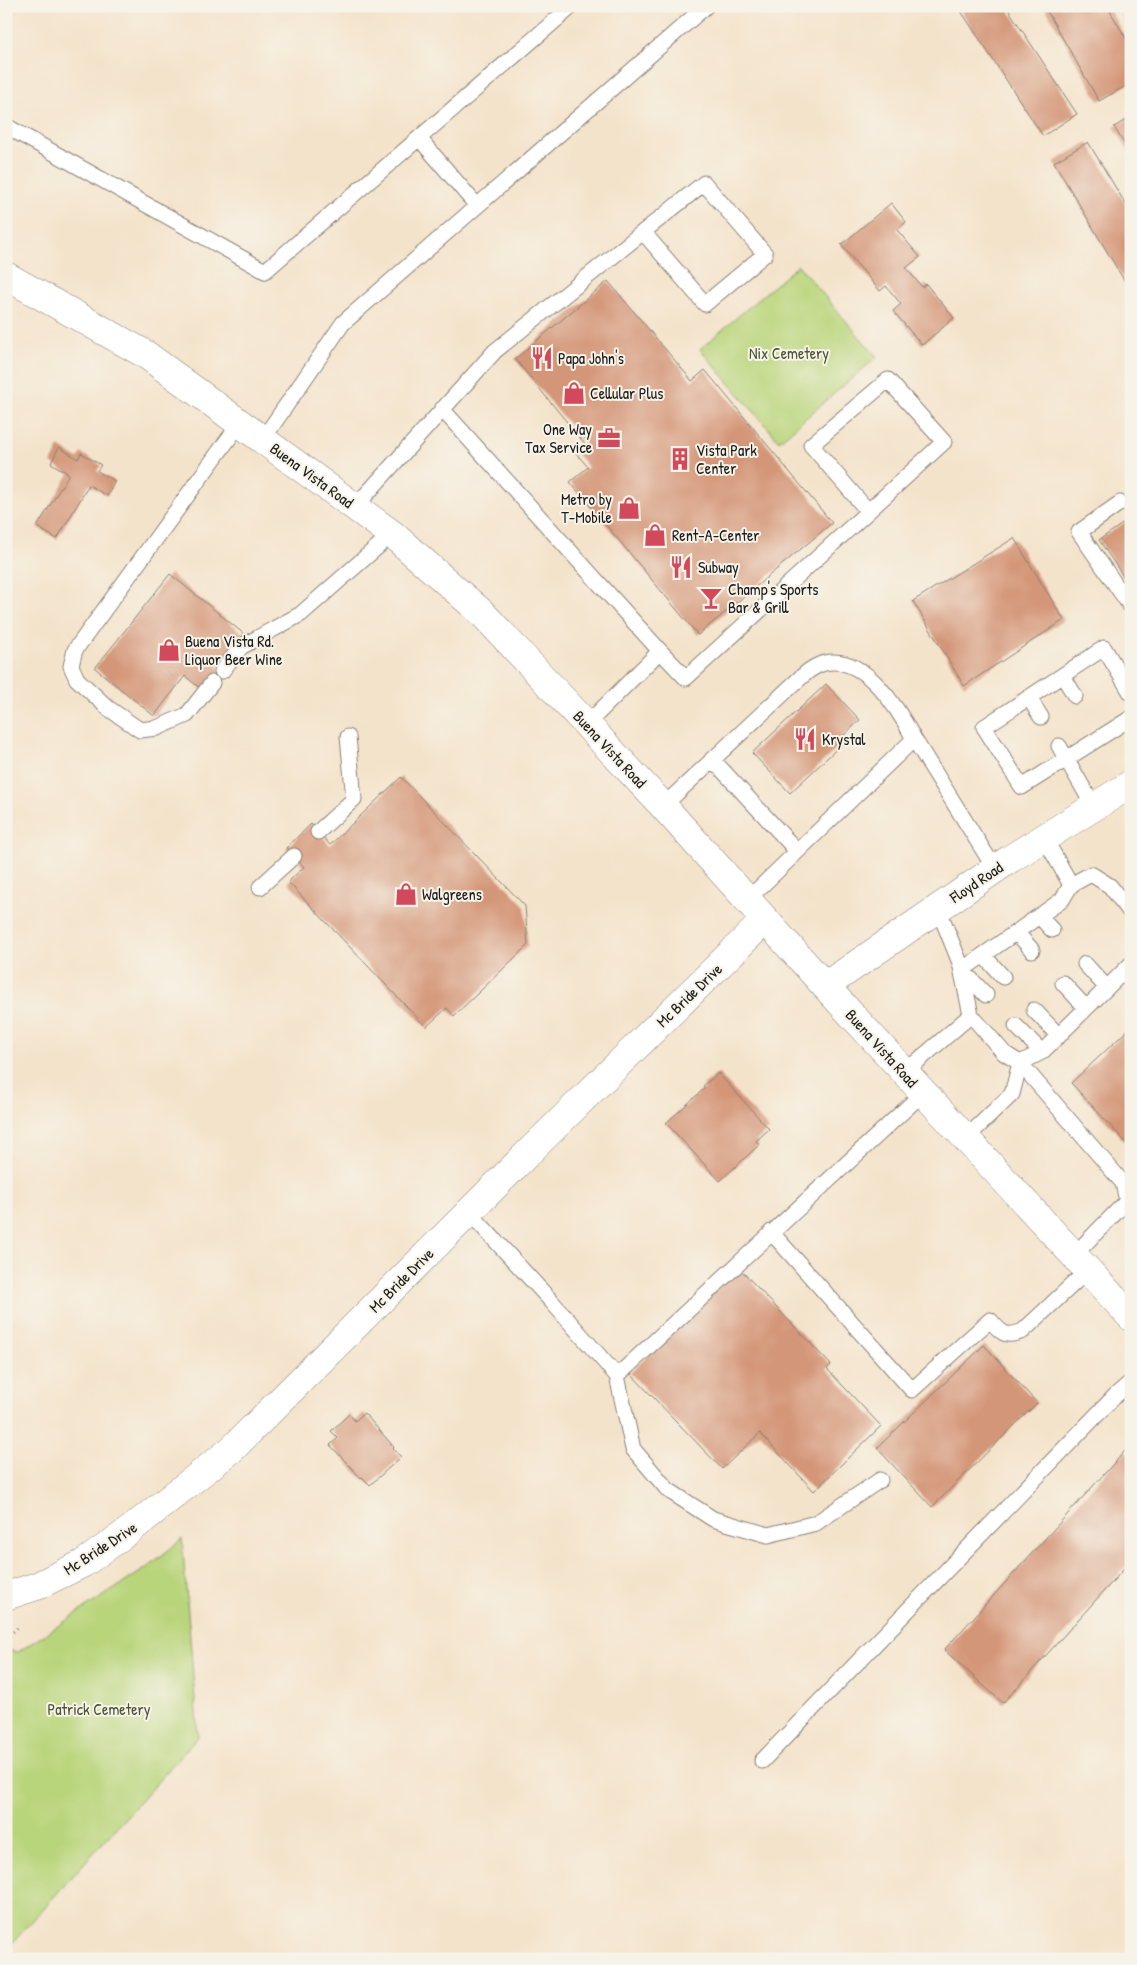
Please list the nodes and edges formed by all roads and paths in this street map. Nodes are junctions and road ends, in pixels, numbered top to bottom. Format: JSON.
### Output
{"nodes":[{"id":1,"x":572,"y":6,"type":"edge"},
{"id":2,"x":706,"y":6,"type":"edge"},
{"id":3,"x":6,"y":126,"type":"edge"},
{"id":4,"x":419,"y":138,"type":"junction"},
{"id":5,"x":477,"y":206,"type":"junction"},
{"id":6,"x":643,"y":232,"type":"junction"},
{"id":7,"x":6,"y":276,"type":"edge"},
{"id":8,"x":442,"y":410,"type":"junction"},
{"id":9,"x":240,"y":423,"type":"junction"},
{"id":10,"x":263,"y":439,"type":"junction"},
{"id":11,"x":1120,"y":503,"type":"dead end"},
{"id":12,"x":355,"y":507,"type":"junction"},
{"id":13,"x":868,"y":511,"type":"junction"},
{"id":14,"x":392,"y":534,"type":"junction"},
{"id":15,"x":1131,"y":607,"type":"edge"},
{"id":16,"x":660,"y":651,"type":"junction"},
{"id":17,"x":222,"y":671,"type":"dead end"},
{"id":18,"x":1063,"y":676,"type":"junction"},
{"id":19,"x":212,"y":683,"type":"dead end"},
{"id":20,"x":1129,"y":686,"type":"edge"},
{"id":21,"x":1076,"y":696,"type":"dead end"},
{"id":22,"x":1029,"y":698,"type":"junction"},
{"id":23,"x":1041,"y":717,"type":"dead end"},
{"id":24,"x":1131,"y":718,"type":"edge"},
{"id":25,"x":587,"y":724,"type":"junction"},
{"id":26,"x":1094,"y":724,"type":"dead end"},
{"id":27,"x":1102,"y":737,"type":"junction"},
{"id":28,"x":348,"y":738,"type":"dead end"},
{"id":29,"x":914,"y":739,"type":"junction"},
{"id":30,"x":1063,"y":753,"type":"junction"},
{"id":31,"x":712,"y":759,"type":"junction"},
{"id":32,"x":1131,"y":784,"type":"edge"},
{"id":33,"x":663,"y":806,"type":"junction"},
{"id":34,"x":1094,"y":807,"type":"junction"},
{"id":35,"x":318,"y":832,"type":"dead end"},
{"id":36,"x":1044,"y":837,"type":"junction"},
{"id":37,"x":797,"y":852,"type":"junction"},
{"id":38,"x":294,"y":856,"type":"dead end"},
{"id":39,"x":995,"y":869,"type":"junction"},
{"id":40,"x":1071,"y":885,"type":"junction"},
{"id":41,"x":260,"y":887,"type":"dead end"},
{"id":42,"x":748,"y":899,"type":"junction"},
{"id":43,"x":938,"y":908,"type":"junction"},
{"id":44,"x":1131,"y":913,"type":"edge"},
{"id":45,"x":1039,"y":916,"type":"junction"},
{"id":46,"x":765,"y":920,"type":"junction"},
{"id":47,"x":1052,"y":930,"type":"dead end"},
{"id":48,"x":1016,"y":932,"type":"junction"},
{"id":49,"x":1032,"y":950,"type":"dead end"},
{"id":50,"x":983,"y":955,"type":"junction"},
{"id":51,"x":1085,"y":964,"type":"dead end"},
{"id":52,"x":1131,"y":964,"type":"edge"},
{"id":53,"x":962,"y":970,"type":"junction"},
{"id":54,"x":1003,"y":978,"type":"dead end"},
{"id":55,"x":1063,"y":983,"type":"dead end"},
{"id":56,"x":825,"y":986,"type":"junction"},
{"id":57,"x":1107,"y":988,"type":"junction"},
{"id":58,"x":986,"y":995,"type":"dead end"},
{"id":59,"x":1086,"y":1008,"type":"junction"},
{"id":60,"x":1034,"y":1010,"type":"dead end"},
{"id":61,"x":971,"y":1015,"type":"junction"},
{"id":62,"x":1016,"y":1026,"type":"dead end"},
{"id":63,"x":1059,"y":1036,"type":"junction"},
{"id":64,"x":1042,"y":1052,"type":"junction"},
{"id":65,"x":1020,"y":1063,"type":"junction"},
{"id":66,"x":905,"y":1072,"type":"junction"},
{"id":67,"x":923,"y":1093,"type":"junction"},
{"id":68,"x":966,"y":1138,"type":"junction"},
{"id":69,"x":469,"y":1212,"type":"junction"},
{"id":70,"x":771,"y":1232,"type":"junction"},
{"id":71,"x":1081,"y":1263,"type":"junction"},
{"id":72,"x":1131,"y":1317,"type":"edge"},
{"id":73,"x":617,"y":1376,"type":"junction"},
{"id":74,"x":1131,"y":1382,"type":"edge"},
{"id":75,"x":880,"y":1480,"type":"dead end"},
{"id":76,"x":6,"y":1596,"type":"edge"},
{"id":77,"x":762,"y":1761,"type":"dead end"}],
"edges":[{"from":1,"to":4,"type":"lane"},
{"from":2,"to":5,"type":"lane"},
{"from":3,"to":4,"type":"lane"},
{"from":4,"to":5,"type":"lane"},
{"from":5,"to":10,"type":"lane"},
{"from":6,"to":6,"type":"lane"},
{"from":6,"to":8,"type":"lane"},
{"from":7,"to":9,"type":"main road","name":"Buena Vista Road"},
{"from":8,"to":12,"type":"lane"},
{"from":8,"to":16,"type":"lane"},
{"from":9,"to":10,"type":"main road","name":"Buena Vista Road"},
{"from":9,"to":19,"type":"lane"},
{"from":10,"to":12,"type":"main road","name":"Buena Vista Road"},
{"from":11,"to":15,"type":"lane"},
{"from":12,"to":14,"type":"main road","name":"Buena Vista Road"},
{"from":13,"to":13,"type":"lane"},
{"from":13,"to":16,"type":"lane"},
{"from":14,"to":17,"type":"lane"},
{"from":14,"to":25,"type":"main road","name":"Buena Vista Road"},
{"from":16,"to":25,"type":"lane"},
{"from":18,"to":20,"type":"lane"},
{"from":18,"to":21,"type":"lane"},
{"from":18,"to":22,"type":"lane"},
{"from":22,"to":23,"type":"lane"},
{"from":22,"to":30,"type":"lane"},
{"from":24,"to":27,"type":"lane"},
{"from":25,"to":33,"type":"main road","name":"Buena Vista Road"},
{"from":26,"to":27,"type":"lane"},
{"from":27,"to":30,"type":"lane"},
{"from":28,"to":35,"type":"lane"},
{"from":29,"to":31,"type":"lane"},
{"from":29,"to":37,"type":"lane"},
{"from":29,"to":39,"type":"lane"},
{"from":30,"to":34,"type":"lane"},
{"from":31,"to":33,"type":"lane"},
{"from":31,"to":37,"type":"lane"},
{"from":32,"to":34,"type":"main road","name":"Floyd Road"},
{"from":33,"to":42,"type":"main road","name":"Buena Vista Road"},
{"from":34,"to":36,"type":"main road","name":"Floyd Road"},
{"from":36,"to":39,"type":"main road","name":"Floyd Road"},
{"from":36,"to":40,"type":"lane"},
{"from":37,"to":42,"type":"lane"},
{"from":38,"to":41,"type":"lane"},
{"from":39,"to":43,"type":"main road","name":"Floyd Road"},
{"from":40,"to":44,"type":"lane"},
{"from":40,"to":45,"type":"lane"},
{"from":42,"to":46,"type":"main road","name":"Buena Vista Road"},
{"from":43,"to":53,"type":"lane"},
{"from":43,"to":56,"type":"main road","name":"Floyd Road"},
{"from":45,"to":47,"type":"lane"},
{"from":45,"to":48,"type":"lane"},
{"from":46,"to":56,"type":"main road","name":"Buena Vista Road"},
{"from":46,"to":69,"type":"main road","name":"Mc Bride Drive"},
{"from":48,"to":49,"type":"lane"},
{"from":48,"to":50,"type":"lane"},
{"from":50,"to":53,"type":"lane"},
{"from":50,"to":54,"type":"lane"},
{"from":51,"to":57,"type":"lane"},
{"from":52,"to":57,"type":"lane"},
{"from":53,"to":58,"type":"lane"},
{"from":53,"to":61,"type":"lane"},
{"from":55,"to":59,"type":"lane"},
{"from":56,"to":66,"type":"main road","name":"Buena Vista Road"},
{"from":57,"to":59,"type":"lane"},
{"from":59,"to":63,"type":"lane"},
{"from":60,"to":63,"type":"lane"},
{"from":61,"to":65,"type":"lane"},
{"from":61,"to":66,"type":"lane"},
{"from":62,"to":64,"type":"lane"},
{"from":63,"to":64,"type":"lane"},
{"from":64,"to":65,"type":"lane"},
{"from":65,"to":68,"type":"lane"},
{"from":65,"to":71,"type":"lane"},
{"from":66,"to":67,"type":"main road","name":"Buena Vista Road"},
{"from":67,"to":68,"type":"main road","name":"Buena Vista Road"},
{"from":67,"to":70,"type":"lane"},
{"from":68,"to":71,"type":"main road","name":"Buena Vista Road"},
{"from":69,"to":73,"type":"lane"},
{"from":69,"to":76,"type":"main road","name":"Mc Bride Drive"},
{"from":70,"to":71,"type":"lane"},
{"from":70,"to":73,"type":"lane"},
{"from":71,"to":72,"type":"main road","name":"Buena Vista Road"},
{"from":73,"to":75,"type":"lane"},
{"from":74,"to":77,"type":"lane"}]}
